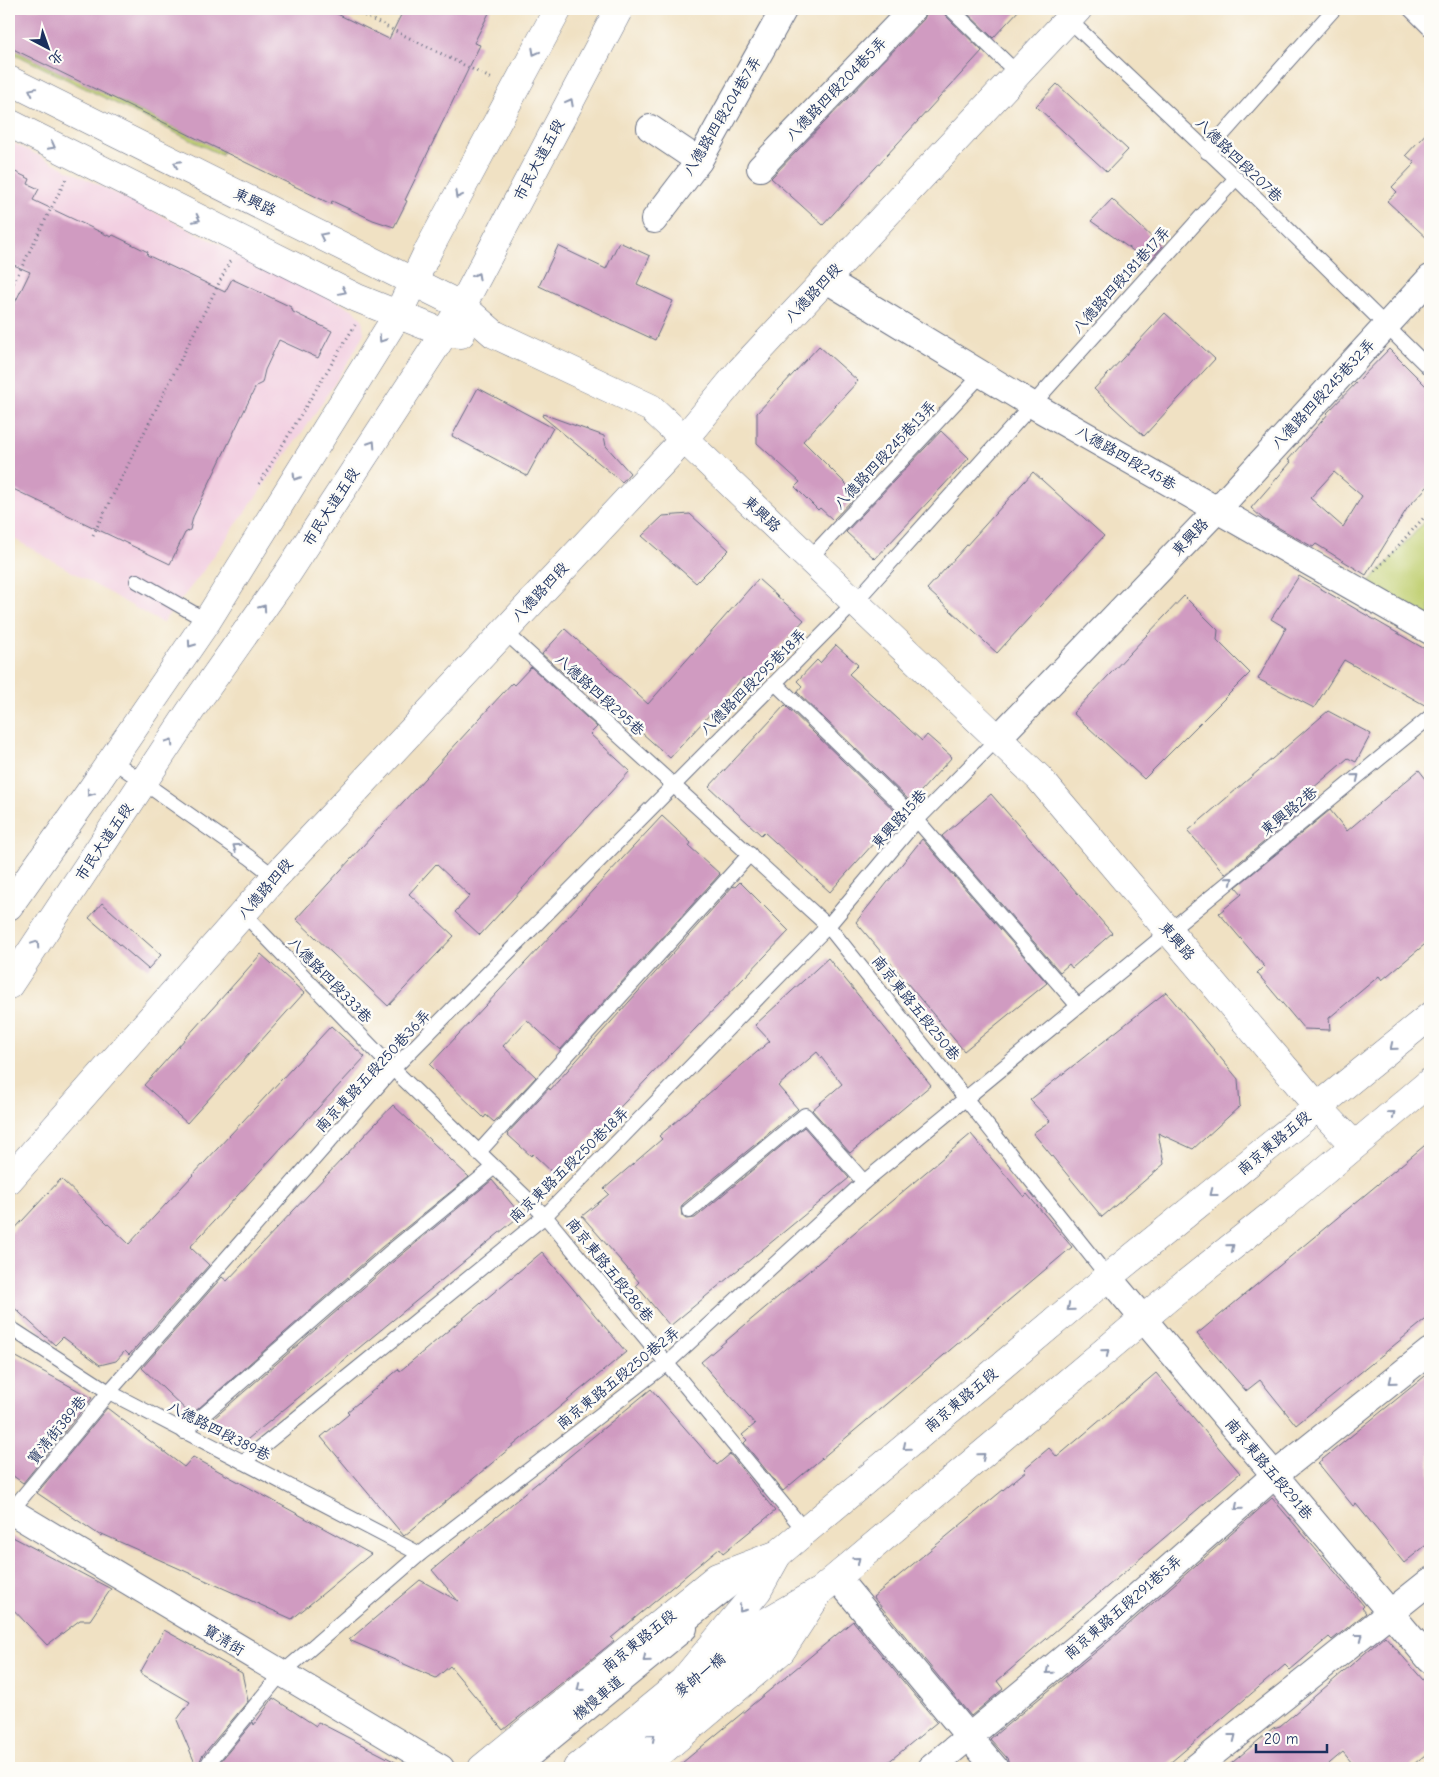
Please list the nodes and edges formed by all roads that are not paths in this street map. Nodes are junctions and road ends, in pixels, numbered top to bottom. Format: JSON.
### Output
{"nodes":[{"id":1,"x":558,"y":9,"type":"edge"},
{"id":2,"x":619,"y":9,"type":"edge"},
{"id":3,"x":784,"y":9,"type":"edge"},
{"id":4,"x":913,"y":9,"type":"edge"},
{"id":5,"x":951,"y":9,"type":"edge"},
{"id":6,"x":1334,"y":9,"type":"edge"},
{"id":7,"x":1410,"y":9,"type":"edge"},
{"id":8,"x":1073,"y":14,"type":"edge"},
{"id":9,"x":1430,"y":29,"type":"edge"},
{"id":10,"x":1017,"y":73,"type":"junction"},
{"id":11,"x":9,"y":80,"type":"edge"},
{"id":12,"x":9,"y":123,"type":"edge"},
{"id":13,"x":650,"y":128,"type":"dead end"},
{"id":14,"x":1207,"y":152,"type":"junction"},
{"id":15,"x":699,"y":161,"type":"junction"},
{"id":16,"x":760,"y":168,"type":"dead end"},
{"id":17,"x":1236,"y":178,"type":"junction"},
{"id":18,"x":654,"y":220,"type":"dead end"},
{"id":19,"x":1430,"y":278,"type":"edge"},
{"id":20,"x":825,"y":279,"type":"junction"},
{"id":21,"x":413,"y":281,"type":"junction"},
{"id":22,"x":462,"y":306,"type":"junction"},
{"id":23,"x":398,"y":314,"type":"junction"},
{"id":24,"x":1387,"y":325,"type":"junction"},
{"id":25,"x":444,"y":333,"type":"junction"},
{"id":26,"x":494,"y":334,"type":"junction"},
{"id":27,"x":1430,"y":369,"type":"edge"},
{"id":28,"x":984,"y":373,"type":"junction"},
{"id":29,"x":1031,"y":404,"type":"junction"},
{"id":30,"x":684,"y":439,"type":"junction"},
{"id":31,"x":1216,"y":510,"type":"junction"},
{"id":32,"x":810,"y":558,"type":"junction"},
{"id":33,"x":137,"y":581,"type":"dead end"},
{"id":34,"x":855,"y":602,"type":"junction"},
{"id":35,"x":207,"y":621,"type":"junction"},
{"id":36,"x":504,"y":631,"type":"junction"},
{"id":37,"x":1430,"y":631,"type":"edge"},
{"id":38,"x":776,"y":684,"type":"junction"},
{"id":39,"x":1430,"y":717,"type":"edge"},
{"id":40,"x":998,"y":738,"type":"junction"},
{"id":41,"x":112,"y":760,"type":"junction"},
{"id":42,"x":143,"y":782,"type":"junction"},
{"id":43,"x":673,"y":784,"type":"junction"},
{"id":44,"x":917,"y":820,"type":"junction"},
{"id":45,"x":750,"y":854,"type":"junction"},
{"id":46,"x":274,"y":877,"type":"junction"},
{"id":47,"x":9,"y":906,"type":"edge"},
{"id":48,"x":244,"y":914,"type":"junction"},
{"id":49,"x":828,"y":926,"type":"junction"},
{"id":50,"x":1170,"y":932,"type":"junction"},
{"id":51,"x":9,"y":984,"type":"edge"},
{"id":52,"x":1078,"y":1006,"type":"junction"},
{"id":53,"x":1430,"y":1016,"type":"edge"},
{"id":54,"x":393,"y":1069,"type":"junction"},
{"id":55,"x":1430,"y":1082,"type":"edge"},
{"id":56,"x":966,"y":1098,"type":"junction"},
{"id":57,"x":1318,"y":1107,"type":"junction"},
{"id":58,"x":1354,"y":1145,"type":"junction"},
{"id":59,"x":478,"y":1153,"type":"junction"},
{"id":60,"x":493,"y":1168,"type":"junction"},
{"id":61,"x":9,"y":1180,"type":"edge"},
{"id":62,"x":864,"y":1182,"type":"junction"},
{"id":63,"x":689,"y":1211,"type":"dead end"},
{"id":64,"x":545,"y":1216,"type":"junction"},
{"id":65,"x":1108,"y":1277,"type":"junction"},
{"id":66,"x":1144,"y":1320,"type":"junction"},
{"id":67,"x":9,"y":1327,"type":"edge"},
{"id":68,"x":1430,"y":1351,"type":"edge"},
{"id":69,"x":666,"y":1364,"type":"junction"},
{"id":70,"x":109,"y":1392,"type":"junction"},
{"id":71,"x":184,"y":1432,"type":"junction"},
{"id":72,"x":243,"y":1462,"type":"junction"},
{"id":73,"x":1275,"y":1475,"type":"junction"},
{"id":74,"x":10,"y":1511,"type":"edge"},
{"id":75,"x":805,"y":1531,"type":"junction"},
{"id":76,"x":420,"y":1554,"type":"junction"},
{"id":77,"x":778,"y":1554,"type":"junction"},
{"id":78,"x":1430,"y":1581,"type":"edge"},
{"id":79,"x":828,"y":1585,"type":"junction"},
{"id":80,"x":1390,"y":1613,"type":"junction"},
{"id":81,"x":684,"y":1628,"type":"joint"},
{"id":82,"x":1430,"y":1660,"type":"edge"},
{"id":83,"x":720,"y":1670,"type":"junction"},
{"id":84,"x":281,"y":1674,"type":"junction"},
{"id":85,"x":970,"y":1737,"type":"junction"},
{"id":86,"x":209,"y":1762,"type":"dead end"},
{"id":87,"x":441,"y":1768,"type":"edge"},
{"id":88,"x":482,"y":1768,"type":"edge"},
{"id":89,"x":514,"y":1768,"type":"edge"},
{"id":90,"x":577,"y":1768,"type":"edge"},
{"id":91,"x":587,"y":1768,"type":"edge"},
{"id":92,"x":614,"y":1768,"type":"edge"},
{"id":93,"x":642,"y":1768,"type":"edge"},
{"id":94,"x":930,"y":1768,"type":"edge"},
{"id":95,"x":995,"y":1768,"type":"edge"},
{"id":96,"x":1195,"y":1768,"type":"edge"}],
"edges":[{"from":1,"to":21,"type":"street","one_way":true},
{"from":22,"to":2,"type":"street","name":"市民大道五段","one_way":true},
{"from":3,"to":15,"type":"street","name":"八德路四段204巷7弄"},
{"from":4,"to":16,"type":"street","name":"八德路四段204巷5弄"},
{"from":5,"to":10,"type":"lane"},
{"from":6,"to":14,"type":"lane"},
{"from":7,"to":9,"type":"lane"},
{"from":8,"to":10,"type":"street","name":"八德路四段"},
{"from":8,"to":14,"type":"lane","name":"八德路四段207巷"},
{"from":10,"to":20,"type":"street","name":"八德路四段"},
{"from":21,"to":11,"type":"street","name":"東興路","one_way":true},
{"from":12,"to":23,"type":"street","name":"東興路","one_way":true},
{"from":13,"to":15,"type":"street"},
{"from":14,"to":17,"type":"lane","name":"八德路四段207巷"},
{"from":15,"to":18,"type":"street","name":"八德路四段204巷7弄"},
{"from":17,"to":24,"type":"lane","name":"八德路四段207巷"},
{"from":17,"to":29,"type":"lane","name":"八德路四段181巷17弄"},
{"from":19,"to":24,"type":"street","name":"八德路四段245巷32弄"},
{"from":20,"to":28,"type":"street","name":"八德路四段245巷"},
{"from":20,"to":30,"type":"street","name":"八德路四段"},
{"from":21,"to":22,"type":"street","name":"東興路"},
{"from":21,"to":23,"type":"street"},
{"from":22,"to":25,"type":"street","name":"市民大道五段"},
{"from":22,"to":26,"type":"street","name":"東興路"},
{"from":23,"to":25,"type":"street","name":"東興路"},
{"from":23,"to":35,"type":"street","one_way":true},
{"from":24,"to":27,"type":"lane","name":"八德路四段207巷"},
{"from":24,"to":31,"type":"street","name":"八德路四段245巷32弄"},
{"from":25,"to":26,"type":"street","name":"東興路"},
{"from":42,"to":25,"type":"street","name":"市民大道五段","one_way":true},
{"from":26,"to":30,"type":"street","name":"東興路"},
{"from":28,"to":29,"type":"street","name":"八德路四段245巷"},
{"from":28,"to":32,"type":"lane","name":"八德路四段245巷13弄"},
{"from":29,"to":31,"type":"street","name":"八德路四段245巷"},
{"from":29,"to":34,"type":"lane","name":"八德路四段181巷17弄"},
{"from":30,"to":32,"type":"street","name":"東興路"},
{"from":30,"to":36,"type":"street","name":"八德路四段"},
{"from":31,"to":37,"type":"street","name":"八德路四段245巷"},
{"from":31,"to":40,"type":"street","name":"東興路"},
{"from":32,"to":34,"type":"street","name":"東興路"},
{"from":33,"to":35,"type":"lane"},
{"from":34,"to":38,"type":"lane","name":"八德路四段295巷18弄"},
{"from":34,"to":40,"type":"street","name":"東興路"},
{"from":35,"to":41,"type":"street","one_way":true},
{"from":36,"to":43,"type":"lane","name":"八德路四段295巷"},
{"from":36,"to":46,"type":"street","name":"八德路四段"},
{"from":38,"to":43,"type":"lane","name":"八德路四段295巷18弄"},
{"from":38,"to":44,"type":"lane"},
{"from":50,"to":39,"type":"lane","name":"東興路2巷","one_way":true},
{"from":40,"to":44,"type":"lane","name":"東興路15巷"},
{"from":40,"to":50,"type":"street","name":"東興路"},
{"from":41,"to":42,"type":"lane"},
{"from":41,"to":47,"type":"street","one_way":true},
{"from":46,"to":42,"type":"lane","one_way":true},
{"from":51,"to":42,"type":"street","name":"市民大道五段","one_way":true},
{"from":43,"to":45,"type":"lane","name":"南京東路五段250巷"},
{"from":43,"to":54,"type":"lane","name":"南京東路五段250巷36弄"},
{"from":44,"to":49,"type":"lane","name":"東興路15巷"},
{"from":44,"to":52,"type":"lane"},
{"from":45,"to":49,"type":"lane","name":"南京東路五段250巷"},
{"from":45,"to":59,"type":"lane"},
{"from":46,"to":48,"type":"street","name":"八德路四段"},
{"from":48,"to":54,"type":"lane","name":"八德路四段333巷"},
{"from":48,"to":61,"type":"street","name":"八德路四段"},
{"from":49,"to":56,"type":"lane","name":"南京東路五段250巷"},
{"from":49,"to":64,"type":"lane","name":"南京東路五段250巷18弄"},
{"from":50,"to":52,"type":"lane","name":"東興路2巷"},
{"from":50,"to":57,"type":"street","name":"東興路"},
{"from":52,"to":56,"type":"lane","name":"南京東路五段250巷2弄"},
{"from":53,"to":57,"type":"street","name":"南京東路五段","one_way":true},
{"from":54,"to":59,"type":"lane","name":"南京東路五段286巷"},
{"from":54,"to":70,"type":"lane","name":"南京東路五段250巷36弄"},
{"from":58,"to":55,"type":"street","one_way":true},
{"from":56,"to":62,"type":"lane","name":"南京東路五段250巷2弄"},
{"from":56,"to":65,"type":"lane","name":"南京東路五段250巷"},
{"from":57,"to":58,"type":"street","name":"東興路"},
{"from":57,"to":65,"type":"street","name":"南京東路五段","one_way":true},
{"from":66,"to":58,"type":"street","one_way":true},
{"from":59,"to":60,"type":"lane","name":"南京東路五段286巷"},
{"from":60,"to":64,"type":"lane","name":"南京東路五段286巷"},
{"from":60,"to":71,"type":"lane"},
{"from":62,"to":63,"type":"lane"},
{"from":62,"to":69,"type":"lane","name":"南京東路五段250巷2弄"},
{"from":64,"to":69,"type":"lane","name":"南京東路五段286巷"},
{"from":64,"to":72,"type":"lane","name":"南京東路五段250巷18弄"},
{"from":65,"to":66,"type":"street","name":"南京東路五段291巷"},
{"from":65,"to":75,"type":"street","name":"南京東路五段","one_way":true},
{"from":66,"to":73,"type":"street","name":"南京東路五段291巷"},
{"from":79,"to":66,"type":"street","one_way":true},
{"from":67,"to":70,"type":"lane","name":"八德路四段389巷"},
{"from":68,"to":73,"type":"street","name":"南京東路五段291巷5弄","one_way":true},
{"from":69,"to":75,"type":"lane","name":"南京東路五段286巷"},
{"from":69,"to":76,"type":"lane","name":"南京東路五段250巷2弄"},
{"from":70,"to":71,"type":"lane","name":"八德路四段389巷"},
{"from":70,"to":74,"type":"lane","name":"寶清街389巷"},
{"from":71,"to":72,"type":"lane","name":"八德路四段389巷"},
{"from":72,"to":76,"type":"lane","name":"八德路四段389巷"},
{"from":73,"to":80,"type":"street","name":"南京東路五段291巷"},
{"from":73,"to":85,"type":"street","name":"南京東路五段291巷5弄","one_way":true},
{"from":74,"to":84,"type":"street","name":"寶清街"},
{"from":75,"to":77,"type":"street","name":"南京東路五段"},
{"from":76,"to":84,"type":"lane","name":"南京東路五段250巷2弄"},
{"from":77,"to":81,"type":"lane","name":"機慢車道"},
{"from":77,"to":88,"type":"street","name":"南京東路五段","one_way":true},
{"from":77,"to":90,"type":"street","name":"麥帥一橋","one_way":true},
{"from":78,"to":80,"type":"street"},
{"from":79,"to":83,"type":"street","name":"麥帥一橋"},
{"from":79,"to":85,"type":"street"},
{"from":79,"to":93,"type":"street"},
{"from":80,"to":82,"type":"street","name":"南京東路五段291巷"},
{"from":96,"to":80,"type":"street","one_way":true},
{"from":81,"to":89,"type":"street","name":"機慢車道","one_way":true},
{"from":83,"to":91,"type":"street","name":"麥帥一橋"},
{"from":92,"to":83,"type":"street","one_way":true},
{"from":84,"to":86,"type":"lane","name":"南京東路五段250巷2弄"},
{"from":84,"to":87,"type":"street","name":"寶清街"},
{"from":85,"to":94,"type":"street","name":"南京東路五段291巷5弄"},
{"from":85,"to":95,"type":"street"}]}
